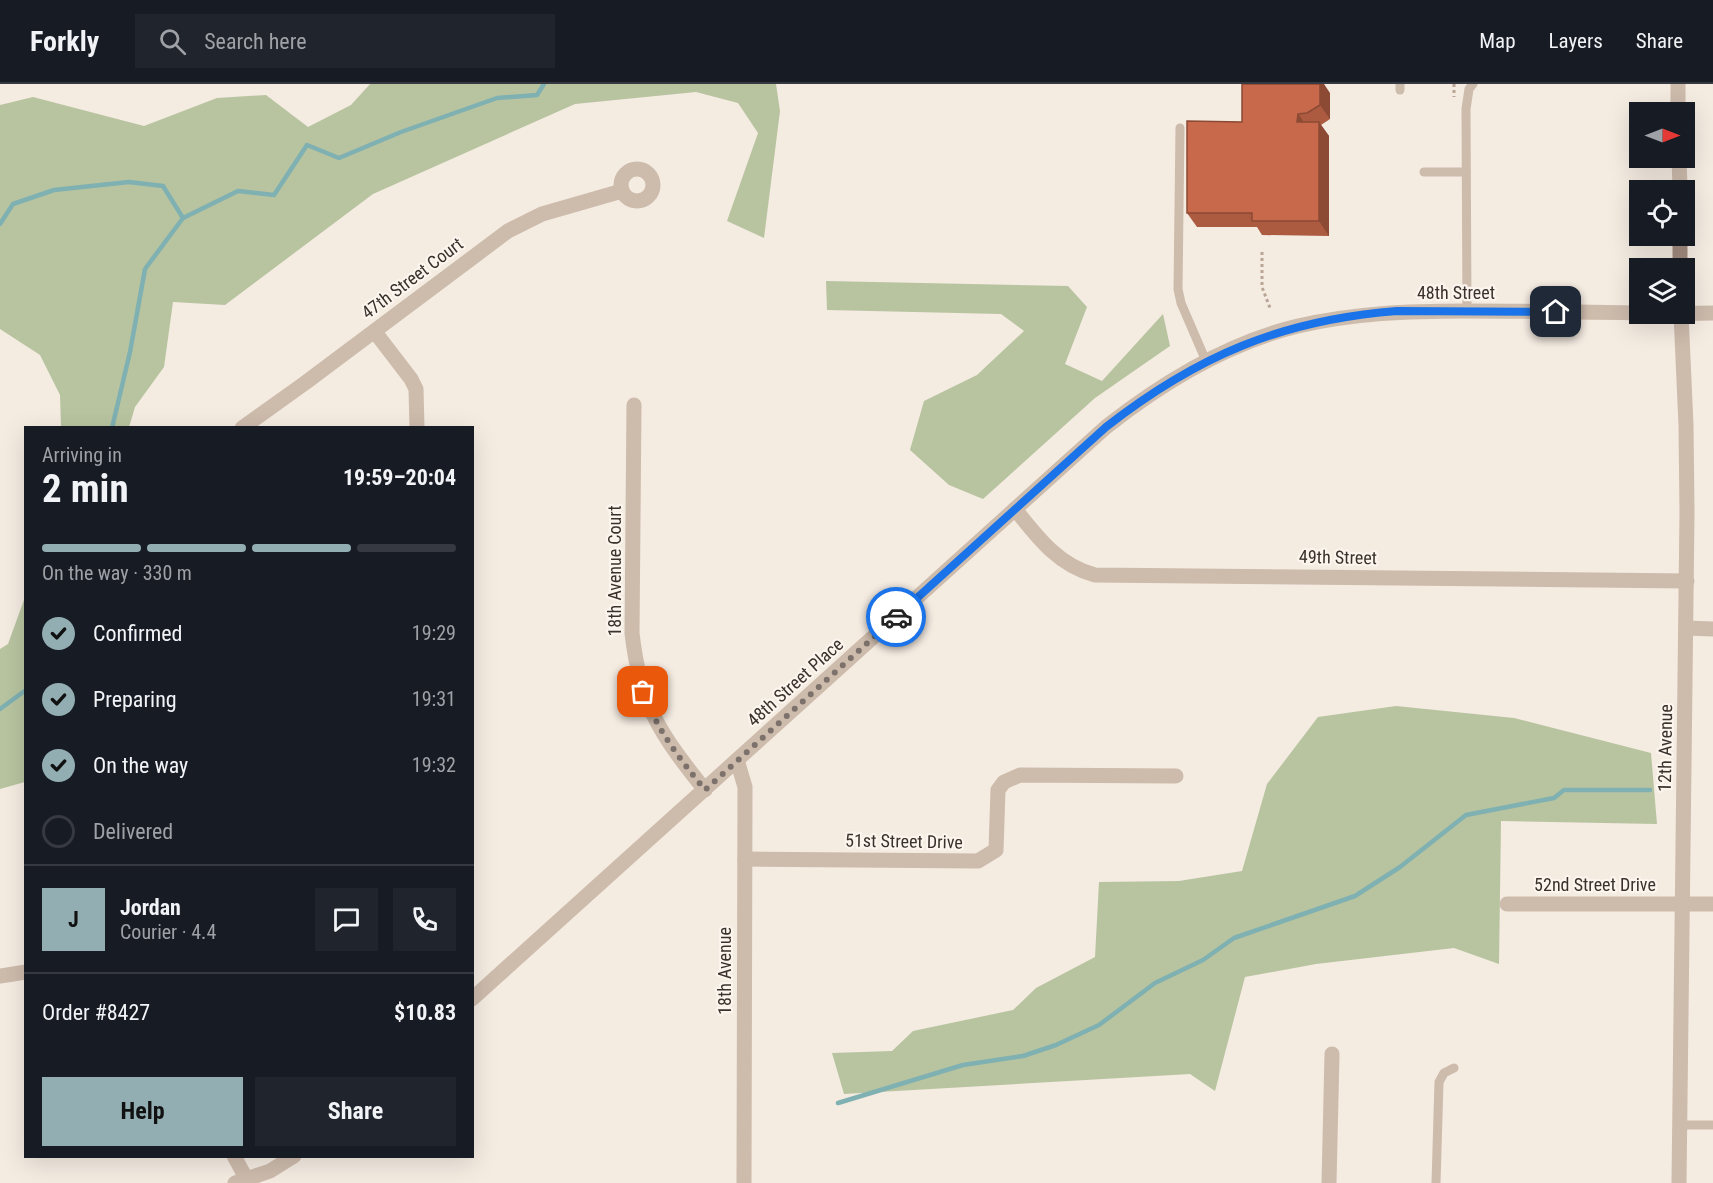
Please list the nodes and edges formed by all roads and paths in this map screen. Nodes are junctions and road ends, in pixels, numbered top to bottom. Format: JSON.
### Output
{"nodes":[{"id":1,"x":1473,"y":84,"type":"edge"},
{"id":2,"x":1678,"y":84,"type":"edge"},
{"id":3,"x":1678,"y":102,"type":"edge"},
{"id":4,"x":1180,"y":128,"type":"dead end"},
{"id":5,"x":1424,"y":172,"type":"dead end"},
{"id":6,"x":1466,"y":172,"type":"junction"},
{"id":7,"x":622,"y":191,"type":"dead end"},
{"id":8,"x":1262,"y":252,"type":"dead end"},
{"id":9,"x":1270,"y":308,"type":"dead end"},
{"id":10,"x":1467,"y":311,"type":"junction"},
{"id":11,"x":1629,"y":313,"type":"edge"},
{"id":12,"x":1713,"y":313,"type":"edge"},
{"id":13,"x":1695,"y":314,"type":"edge"},
{"id":14,"x":1681,"y":324,"type":"edge"},
{"id":15,"x":375,"y":332,"type":"junction"},
{"id":16,"x":1275,"y":333,"type":"joint"},
{"id":17,"x":1206,"y":361,"type":"junction"},
{"id":18,"x":634,"y":405,"type":"dead end"},
{"id":19,"x":245,"y":426,"type":"edge"},
{"id":20,"x":417,"y":426,"type":"edge"},
{"id":21,"x":1015,"y":509,"type":"junction"},
{"id":22,"x":1687,"y":581,"type":"junction"},
{"id":23,"x":1686,"y":628,"type":"junction"},
{"id":24,"x":1713,"y":629,"type":"edge"},
{"id":25,"x":737,"y":760,"type":"junction"},
{"id":26,"x":1176,"y":776,"type":"dead end"},
{"id":27,"x":705,"y":790,"type":"junction"},
{"id":28,"x":745,"y":859,"type":"junction"},
{"id":29,"x":1683,"y":903,"type":"junction"},
{"id":30,"x":1713,"y":903,"type":"edge"},
{"id":31,"x":1507,"y":904,"type":"dead end"},
{"id":32,"x":24,"y":972,"type":"edge"},
{"id":33,"x":0,"y":976,"type":"edge"},
{"id":34,"x":474,"y":997,"type":"edge"},
{"id":35,"x":1332,"y":1054,"type":"dead end"},
{"id":36,"x":1454,"y":1068,"type":"dead end"},
{"id":37,"x":1680,"y":1125,"type":"junction"},
{"id":38,"x":1713,"y":1125,"type":"edge"},
{"id":39,"x":235,"y":1158,"type":"edge"},
{"id":40,"x":291,"y":1158,"type":"edge"},
{"id":41,"x":243,"y":1181,"type":"edge"},
{"id":42,"x":744,"y":1183,"type":"edge"},
{"id":43,"x":1329,"y":1183,"type":"edge"},
{"id":44,"x":1436,"y":1183,"type":"edge"},
{"id":45,"x":1679,"y":1183,"type":"edge"}],
"edges":[{"from":1,"to":6,"type":"lane"},
{"from":2,"to":3,"type":"street"},
{"from":4,"to":17,"type":"lane"},
{"from":5,"to":6,"type":"lane"},
{"from":6,"to":10,"type":"lane"},
{"from":7,"to":15,"type":"street","name":"47th Street Court"},
{"from":8,"to":9,"type":"path"},
{"from":10,"to":11,"type":"street","name":"48th Street"},
{"from":10,"to":16,"type":"street","name":"48th Street"},
{"from":12,"to":13,"type":"street"},
{"from":14,"to":22,"type":"street","name":"12th Avenue"},
{"from":15,"to":19,"type":"street","name":"47th Street Court"},
{"from":15,"to":20,"type":"street"},
{"from":16,"to":17,"type":"street","name":"48th Street Place"},
{"from":17,"to":21,"type":"street","name":"48th Street Place"},
{"from":18,"to":27,"type":"street","name":"18th Avenue Court"},
{"from":21,"to":22,"type":"street","name":"49th Street"},
{"from":21,"to":25,"type":"street","name":"48th Street Place"},
{"from":22,"to":23,"type":"street","name":"12th Avenue"},
{"from":23,"to":24,"type":"street"},
{"from":23,"to":29,"type":"street","name":"12th Avenue"},
{"from":25,"to":27,"type":"street","name":"48th Street Place"},
{"from":25,"to":28,"type":"street","name":"18th Avenue"},
{"from":26,"to":28,"type":"street","name":"51st Street Drive"},
{"from":27,"to":34,"type":"street","name":"48th Street Place"},
{"from":28,"to":42,"type":"street","name":"18th Avenue"},
{"from":29,"to":30,"type":"street","name":"52nd Street Drive"},
{"from":29,"to":31,"type":"street","name":"52nd Street Drive"},
{"from":29,"to":37,"type":"street","name":"12th Avenue"},
{"from":32,"to":33,"type":"street"},
{"from":35,"to":43,"type":"street"},
{"from":36,"to":44,"type":"lane"},
{"from":37,"to":38,"type":"lane"},
{"from":37,"to":45,"type":"street","name":"12th Avenue"},
{"from":39,"to":41,"type":"street"},
{"from":40,"to":41,"type":"street"}]}
